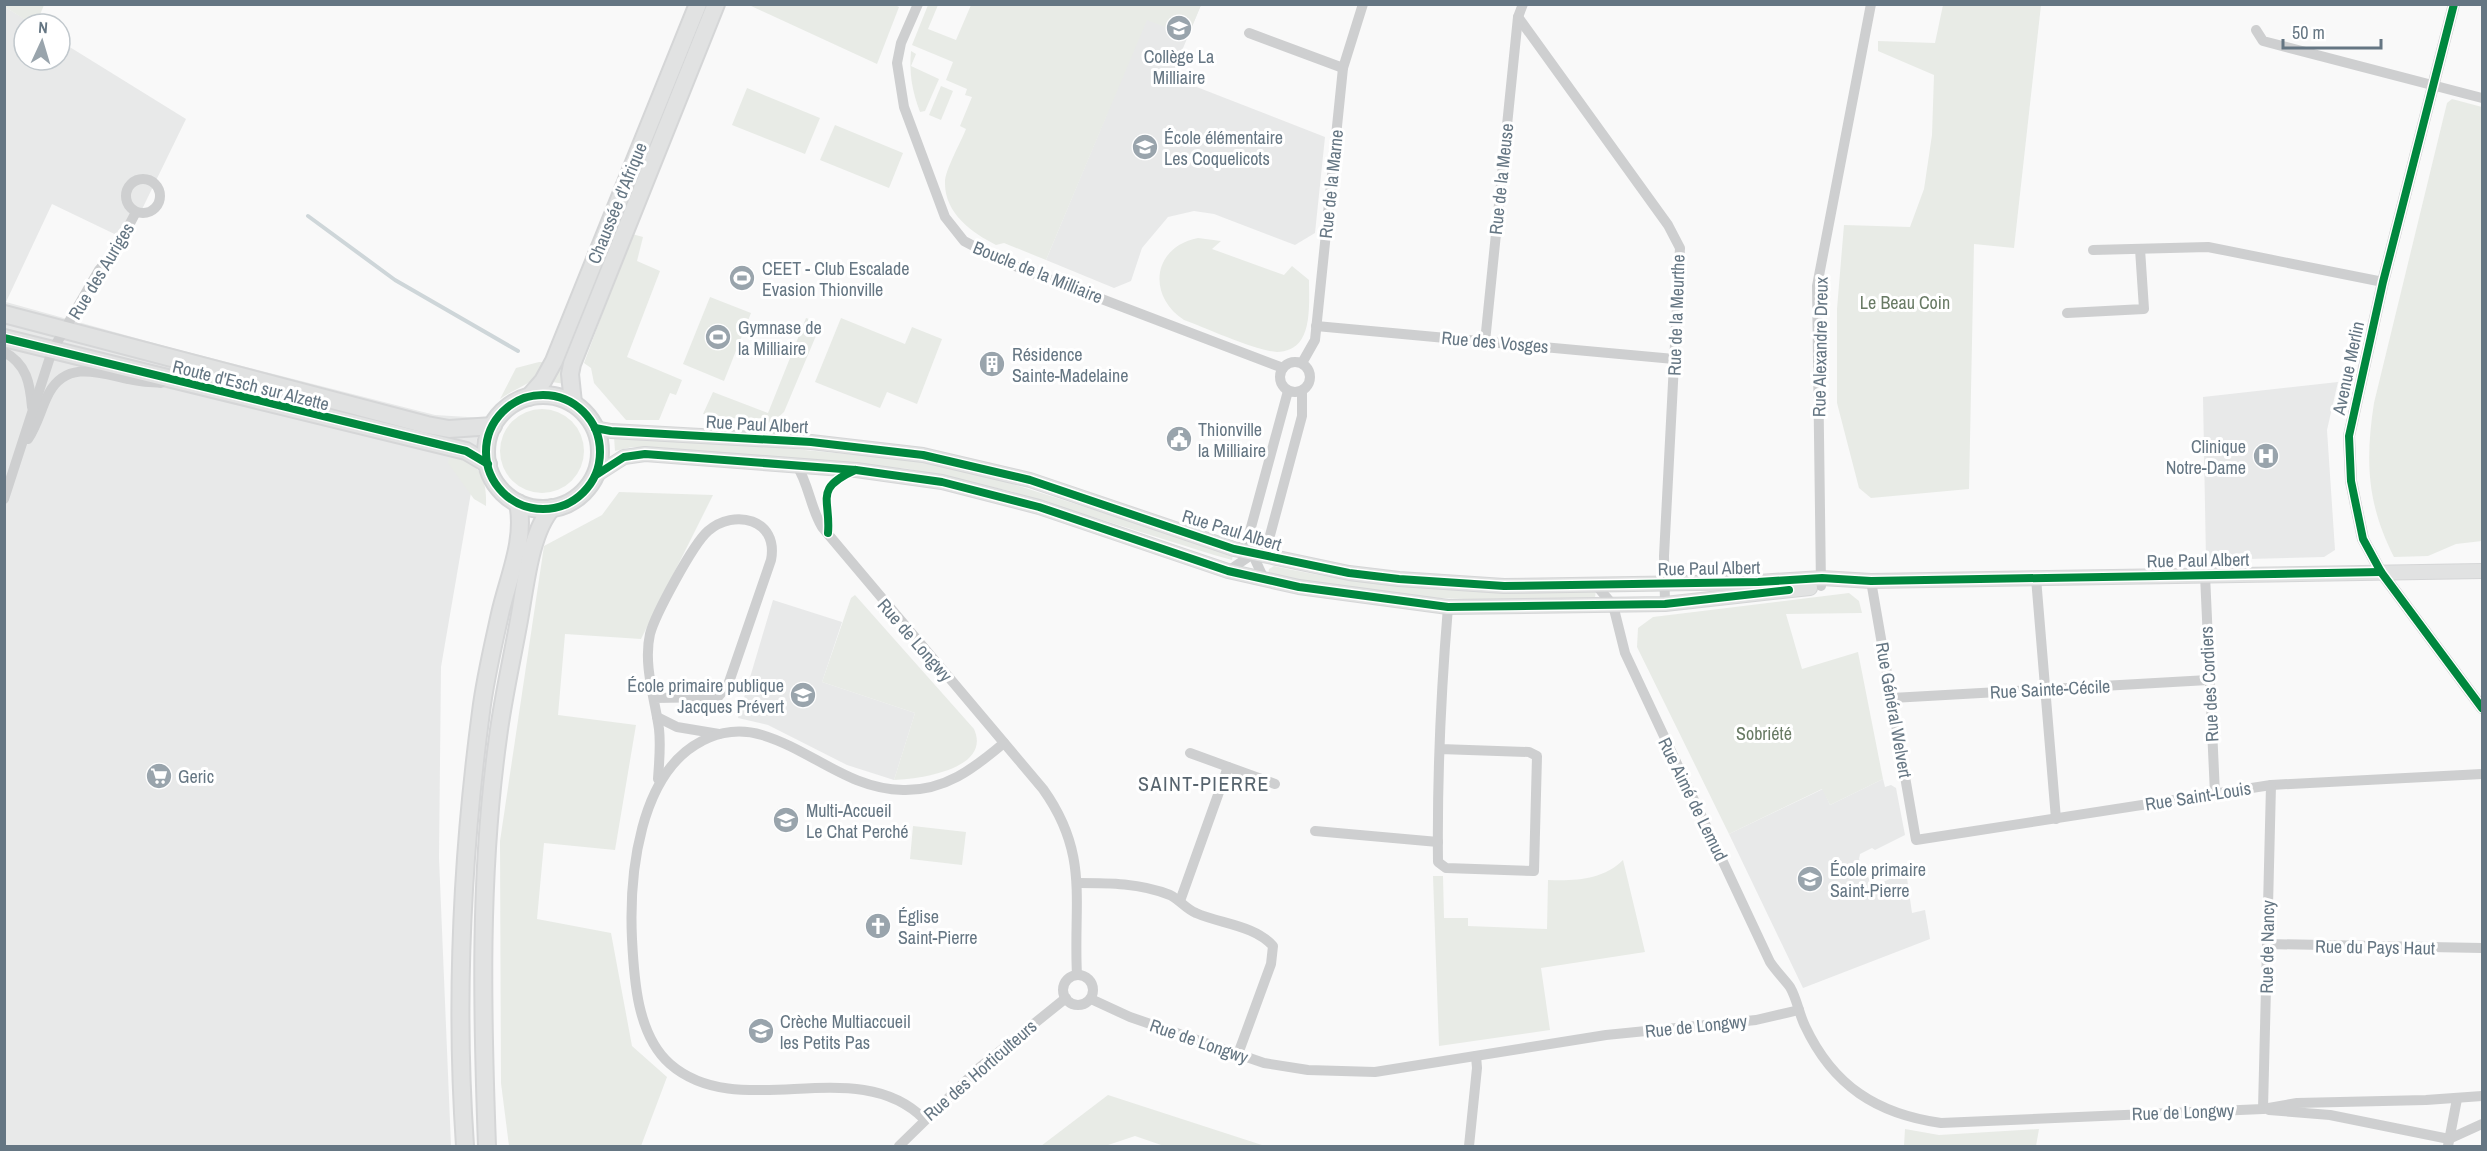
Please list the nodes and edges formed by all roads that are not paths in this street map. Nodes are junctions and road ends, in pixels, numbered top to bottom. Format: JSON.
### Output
{"nodes":[{"id":1,"x":698,"y":4,"type":"edge"},
{"id":2,"x":716,"y":4,"type":"edge"},
{"id":3,"x":918,"y":4,"type":"edge"},
{"id":4,"x":1363,"y":4,"type":"edge"},
{"id":5,"x":1523,"y":4,"type":"edge"},
{"id":6,"x":1871,"y":4,"type":"edge"},
{"id":7,"x":2454,"y":4,"type":"edge"},
{"id":8,"x":1518,"y":17,"type":"junction"},
{"id":9,"x":2256,"y":30,"type":"dead end"},
{"id":10,"x":1249,"y":33,"type":"dead end"},
{"id":11,"x":1343,"y":68,"type":"junction"},
{"id":12,"x":2434,"y":85,"type":"junction"},
{"id":13,"x":2482,"y":98,"type":"edge"},
{"id":14,"x":136,"y":212,"type":"dead end"},
{"id":15,"x":2140,"y":249,"type":"junction"},
{"id":16,"x":2093,"y":250,"type":"dead end"},
{"id":17,"x":2383,"y":282,"type":"junction"},
{"id":18,"x":2067,"y":313,"type":"dead end"},
{"id":19,"x":4,"y":314,"type":"edge"},
{"id":20,"x":1316,"y":326,"type":"junction"},
{"id":21,"x":66,"y":331,"type":"junction"},
{"id":22,"x":4,"y":338,"type":"edge"},
{"id":23,"x":1485,"y":342,"type":"junction"},
{"id":24,"x":52,"y":351,"type":"junction"},
{"id":25,"x":4,"y":352,"type":"edge"},
{"id":26,"x":1674,"y":359,"type":"junction"},
{"id":27,"x":1302,"y":363,"type":"junction"},
{"id":28,"x":1283,"y":368,"type":"junction"},
{"id":29,"x":192,"y":385,"type":"junction"},
{"id":30,"x":1288,"y":391,"type":"junction"},
{"id":31,"x":1302,"y":391,"type":"junction"},
{"id":32,"x":529,"y":397,"type":"junction"},
{"id":33,"x":573,"y":403,"type":"junction"},
{"id":34,"x":33,"y":413,"type":"junction"},
{"id":35,"x":493,"y":426,"type":"junction"},
{"id":36,"x":595,"y":428,"type":"junction"},
{"id":37,"x":20,"y":452,"type":"junction"},
{"id":38,"x":488,"y":464,"type":"junction"},
{"id":39,"x":796,"y":464,"type":"junction"},
{"id":40,"x":856,"y":470,"type":"junction"},
{"id":41,"x":596,"y":475,"type":"junction"},
{"id":42,"x":4,"y":499,"type":"edge"},
{"id":43,"x":518,"y":503,"type":"junction"},
{"id":44,"x":552,"y":508,"type":"junction"},
{"id":45,"x":828,"y":533,"type":"junction"},
{"id":46,"x":1254,"y":554,"type":"junction"},
{"id":47,"x":1228,"y":571,"type":"junction"},
{"id":48,"x":2482,"y":571,"type":"edge"},
{"id":49,"x":2381,"y":572,"type":"junction"},
{"id":50,"x":2205,"y":575,"type":"junction"},
{"id":51,"x":2036,"y":578,"type":"junction"},
{"id":52,"x":1264,"y":579,"type":"junction"},
{"id":53,"x":1871,"y":580,"type":"junction"},
{"id":54,"x":1821,"y":582,"type":"junction"},
{"id":55,"x":1665,"y":584,"type":"junction"},
{"id":56,"x":1596,"y":585,"type":"junction"},
{"id":57,"x":1665,"y":604,"type":"junction"},
{"id":58,"x":1613,"y":605,"type":"junction"},
{"id":59,"x":1448,"y":607,"type":"junction"},
{"id":60,"x":2208,"y":680,"type":"junction"},
{"id":61,"x":2045,"y":689,"type":"junction"},
{"id":62,"x":654,"y":698,"type":"junction"},
{"id":63,"x":1892,"y":698,"type":"junction"},
{"id":64,"x":2482,"y":708,"type":"edge"},
{"id":65,"x":657,"y":717,"type":"junction"},
{"id":66,"x":719,"y":734,"type":"junction"},
{"id":67,"x":1004,"y":743,"type":"junction"},
{"id":68,"x":1440,"y":749,"type":"junction"},
{"id":69,"x":1190,"y":753,"type":"dead end"},
{"id":70,"x":1228,"y":767,"type":"junction"},
{"id":71,"x":2482,"y":774,"type":"edge"},
{"id":72,"x":658,"y":783,"type":"junction"},
{"id":73,"x":1275,"y":784,"type":"dead end"},
{"id":74,"x":2271,"y":785,"type":"junction"},
{"id":75,"x":2215,"y":794,"type":"junction"},
{"id":76,"x":2056,"y":819,"type":"junction"},
{"id":77,"x":1315,"y":831,"type":"dead end"},
{"id":78,"x":1916,"y":840,"type":"joint"},
{"id":79,"x":1438,"y":842,"type":"junction"},
{"id":80,"x":1078,"y":882,"type":"junction"},
{"id":81,"x":1180,"y":901,"type":"junction"},
{"id":82,"x":2267,"y":944,"type":"junction"},
{"id":83,"x":2482,"y":948,"type":"edge"},
{"id":84,"x":1077,"y":975,"type":"junction"},
{"id":85,"x":1066,"y":998,"type":"junction"},
{"id":86,"x":1091,"y":999,"type":"junction"},
{"id":87,"x":1798,"y":1010,"type":"junction"},
{"id":88,"x":1239,"y":1054,"type":"junction"},
{"id":89,"x":1476,"y":1056,"type":"junction"},
{"id":90,"x":2482,"y":1096,"type":"edge"},
{"id":91,"x":2457,"y":1099,"type":"junction"},
{"id":92,"x":2263,"y":1109,"type":"junction"},
{"id":93,"x":924,"y":1119,"type":"junction"},
{"id":94,"x":2481,"y":1124,"type":"edge"},
{"id":95,"x":2449,"y":1143,"type":"edge"},
{"id":96,"x":465,"y":1146,"type":"edge"},
{"id":97,"x":487,"y":1146,"type":"edge"},
{"id":98,"x":899,"y":1146,"type":"edge"},
{"id":99,"x":1469,"y":1146,"type":"edge"}],
"edges":[{"from":1,"to":32,"type":"main road","name":"Chaussée d'Afrique"},
{"from":2,"to":33,"type":"main road","name":"Chaussée d'Afrique"},
{"from":3,"to":28,"type":"street","name":"Boucle de la Milliaire"},
{"from":4,"to":11,"type":"street","name":"Rue de la Marne"},
{"from":5,"to":8,"type":"street"},
{"from":6,"to":54,"type":"street","name":"Rue Alexandre Dreux"},
{"from":7,"to":12,"type":"street","name":"Avenue Merlin"},
{"from":8,"to":23,"type":"street","name":"Rue de la Meuse"},
{"from":8,"to":26,"type":"street","name":"Rue de la Meurthe"},
{"from":9,"to":12,"type":"street"},
{"from":10,"to":11,"type":"street"},
{"from":11,"to":20,"type":"street","name":"Rue de la Marne"},
{"from":12,"to":13,"type":"street"},
{"from":12,"to":17,"type":"street","name":"Avenue Merlin"},
{"from":14,"to":21,"type":"street","name":"Rue des Auriges"},
{"from":15,"to":16,"type":"street"},
{"from":15,"to":17,"type":"street"},
{"from":15,"to":18,"type":"street"},
{"from":17,"to":49,"type":"street","name":"Avenue Merlin"},
{"from":19,"to":21,"type":"main road"},
{"from":20,"to":23,"type":"street","name":"Rue des Vosges"},
{"from":20,"to":27,"type":"street","name":"Rue de la Marne"},
{"from":21,"to":24,"type":"street","name":"Rue des Auriges"},
{"from":21,"to":35,"type":"main road"},
{"from":22,"to":24,"type":"main road","name":"Route d'Esch sur Alzette"},
{"from":23,"to":26,"type":"street","name":"Rue des Vosges"},
{"from":24,"to":29,"type":"main road","name":"Route d'Esch sur Alzette"},
{"from":24,"to":34,"type":"street","name":"Rue des Auriges"},
{"from":25,"to":34,"type":"street"},
{"from":26,"to":55,"type":"street","name":"Rue de la Meurthe"},
{"from":27,"to":28,"type":"street"},
{"from":27,"to":31,"type":"street"},
{"from":28,"to":30,"type":"street"},
{"from":29,"to":37,"type":"street"},
{"from":29,"to":38,"type":"main road","name":"Route d'Esch sur Alzette"},
{"from":30,"to":31,"type":"street"},
{"from":30,"to":46,"type":"street"},
{"from":31,"to":46,"type":"street"},
{"from":32,"to":33,"type":"main road"},
{"from":32,"to":35,"type":"main road"},
{"from":33,"to":36,"type":"main road"},
{"from":34,"to":37,"type":"street","name":"Rue des Auriges"},
{"from":35,"to":38,"type":"main road"},
{"from":36,"to":41,"type":"main road"},
{"from":36,"to":46,"type":"main road","name":"Rue Paul Albert"},
{"from":37,"to":42,"type":"street"},
{"from":38,"to":43,"type":"main road"},
{"from":39,"to":40,"type":"main road","name":"Rue Paul Albert"},
{"from":39,"to":41,"type":"main road","name":"Rue Paul Albert"},
{"from":39,"to":45,"type":"street","name":"Rue de Longwy"},
{"from":40,"to":45,"type":"street"},
{"from":40,"to":47,"type":"main road","name":"Rue Paul Albert"},
{"from":41,"to":44,"type":"main road"},
{"from":43,"to":44,"type":"main road"},
{"from":43,"to":96,"type":"main road"},
{"from":44,"to":97,"type":"main road"},
{"from":45,"to":67,"type":"street","name":"Rue de Longwy"},
{"from":46,"to":47,"type":"street"},
{"from":46,"to":52,"type":"street"},
{"from":46,"to":56,"type":"main road","name":"Rue Paul Albert"},
{"from":47,"to":52,"type":"main road","name":"Rue Paul Albert"},
{"from":48,"to":49,"type":"main road","name":"Rue Paul Albert"},
{"from":49,"to":50,"type":"main road","name":"Rue Paul Albert"},
{"from":49,"to":64,"type":"street","name":"Avenue Merlin"},
{"from":50,"to":51,"type":"main road","name":"Rue Paul Albert"},
{"from":50,"to":60,"type":"street","name":"Rue des Cordiers"},
{"from":51,"to":53,"type":"main road","name":"Rue Paul Albert"},
{"from":51,"to":61,"type":"street"},
{"from":52,"to":59,"type":"main road","name":"Rue Paul Albert"},
{"from":53,"to":54,"type":"main road","name":"Rue Paul Albert"},
{"from":53,"to":63,"type":"street","name":"Rue Général Welvert"},
{"from":54,"to":55,"type":"main road","name":"Rue Paul Albert"},
{"from":54,"to":57,"type":"main road","name":"Rue Paul Albert"},
{"from":55,"to":56,"type":"main road","name":"Rue Paul Albert"},
{"from":55,"to":57,"type":"street","name":"Rue de la Meurthe"},
{"from":56,"to":58,"type":"street","name":"Rue Aimé de Lemud"},
{"from":57,"to":58,"type":"main road","name":"Rue Paul Albert"},
{"from":58,"to":59,"type":"main road","name":"Rue Paul Albert"},
{"from":58,"to":87,"type":"street","name":"Rue Aimé de Lemud"},
{"from":59,"to":68,"type":"street"},
{"from":60,"to":61,"type":"street","name":"Rue Sainte-Cécile"},
{"from":60,"to":75,"type":"street","name":"Rue des Cordiers"},
{"from":61,"to":63,"type":"street","name":"Rue Sainte-Cécile"},
{"from":61,"to":76,"type":"street"},
{"from":62,"to":62,"type":"street"},
{"from":62,"to":65,"type":"street"},
{"from":63,"to":78,"type":"street","name":"Rue Général Welvert"},
{"from":65,"to":66,"type":"street"},
{"from":65,"to":72,"type":"street"},
{"from":66,"to":67,"type":"street"},
{"from":66,"to":72,"type":"street"},
{"from":67,"to":80,"type":"street","name":"Rue de Longwy"},
{"from":68,"to":79,"type":"street"},
{"from":68,"to":79,"type":"street"},
{"from":69,"to":70,"type":"street"},
{"from":70,"to":73,"type":"street"},
{"from":70,"to":81,"type":"street"},
{"from":71,"to":74,"type":"street","name":"Rue Saint-Louis"},
{"from":72,"to":93,"type":"street"},
{"from":74,"to":75,"type":"street","name":"Rue Saint-Louis"},
{"from":74,"to":82,"type":"street","name":"Rue de Nancy"},
{"from":75,"to":76,"type":"street","name":"Rue Saint-Louis"},
{"from":76,"to":78,"type":"street","name":"Rue Saint-Louis"},
{"from":77,"to":79,"type":"street"},
{"from":80,"to":81,"type":"street"},
{"from":80,"to":84,"type":"street","name":"Rue de Longwy"},
{"from":81,"to":88,"type":"street"},
{"from":82,"to":83,"type":"street","name":"Rue du Pays Haut"},
{"from":82,"to":92,"type":"street","name":"Rue de Nancy"},
{"from":84,"to":85,"type":"street"},
{"from":84,"to":86,"type":"street"},
{"from":85,"to":86,"type":"street"},
{"from":85,"to":93,"type":"street","name":"Rue des Horticulteurs"},
{"from":86,"to":88,"type":"street","name":"Rue de Longwy"},
{"from":87,"to":89,"type":"street","name":"Rue de Longwy"},
{"from":87,"to":92,"type":"street","name":"Rue de Longwy"},
{"from":88,"to":89,"type":"street","name":"Rue de Longwy"},
{"from":89,"to":99,"type":"street"},
{"from":90,"to":91,"type":"street","name":"Rue de Longwy"},
{"from":91,"to":92,"type":"street","name":"Rue de Longwy"},
{"from":91,"to":95,"type":"street"},
{"from":92,"to":95,"type":"street","name":"Rue de Longwy"},
{"from":93,"to":98,"type":"street","name":"Rue des Horticulteurs"},
{"from":94,"to":95,"type":"street"}]}
